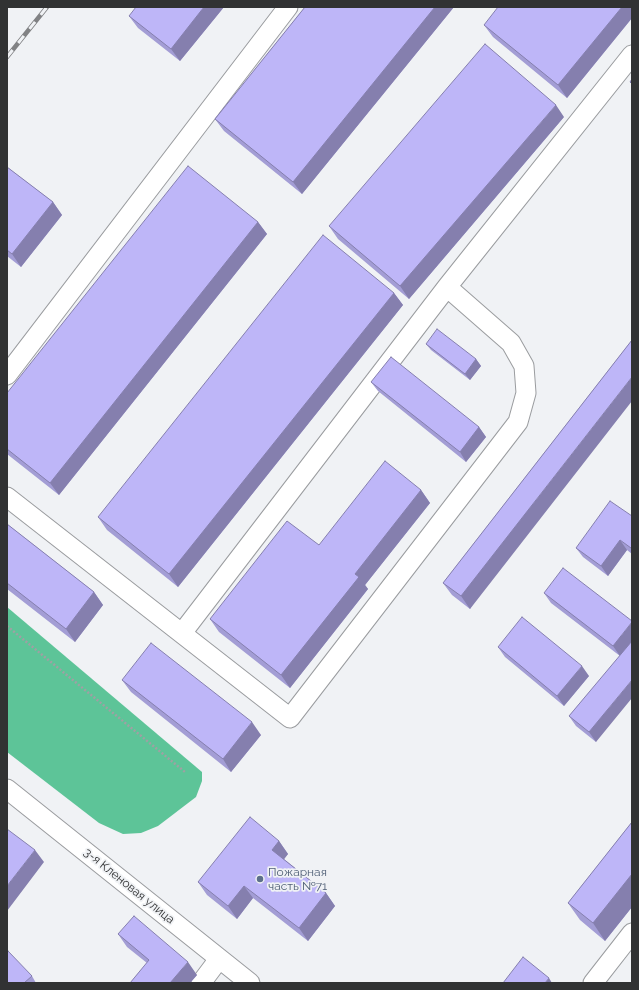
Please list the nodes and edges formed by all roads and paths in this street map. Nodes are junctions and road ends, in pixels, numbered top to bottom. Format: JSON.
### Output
{"nodes":[{"id":1,"x":288,"y":7,"type":"edge"},
{"id":2,"x":632,"y":55,"type":"edge"},
{"id":3,"x":447,"y":287,"type":"junction"},
{"id":4,"x":7,"y":375,"type":"edge"},
{"id":5,"x":7,"y":497,"type":"edge"},
{"id":6,"x":7,"y":626,"type":"edge"},
{"id":7,"x":182,"y":633,"type":"junction"},
{"id":8,"x":185,"y":772,"type":"dead end"},
{"id":9,"x":7,"y":789,"type":"edge"},
{"id":10,"x":632,"y":933,"type":"edge"},
{"id":11,"x":219,"y":959,"type":"junction"},
{"id":12,"x":202,"y":983,"type":"edge"},
{"id":13,"x":250,"y":983,"type":"edge"},
{"id":14,"x":593,"y":983,"type":"edge"}],
"edges":[{"from":1,"to":4,"type":"street"},
{"from":2,"to":3,"type":"street"},
{"from":3,"to":7,"type":"street"},
{"from":3,"to":7,"type":"street"},
{"from":5,"to":7,"type":"street"},
{"from":6,"to":8,"type":"path"},
{"from":9,"to":11,"type":"street","name":"3-я Кленовая улица"},
{"from":10,"to":14,"type":"street"},
{"from":11,"to":12,"type":"street"},
{"from":11,"to":13,"type":"street","name":"3-я Кленовая улица"}]}
